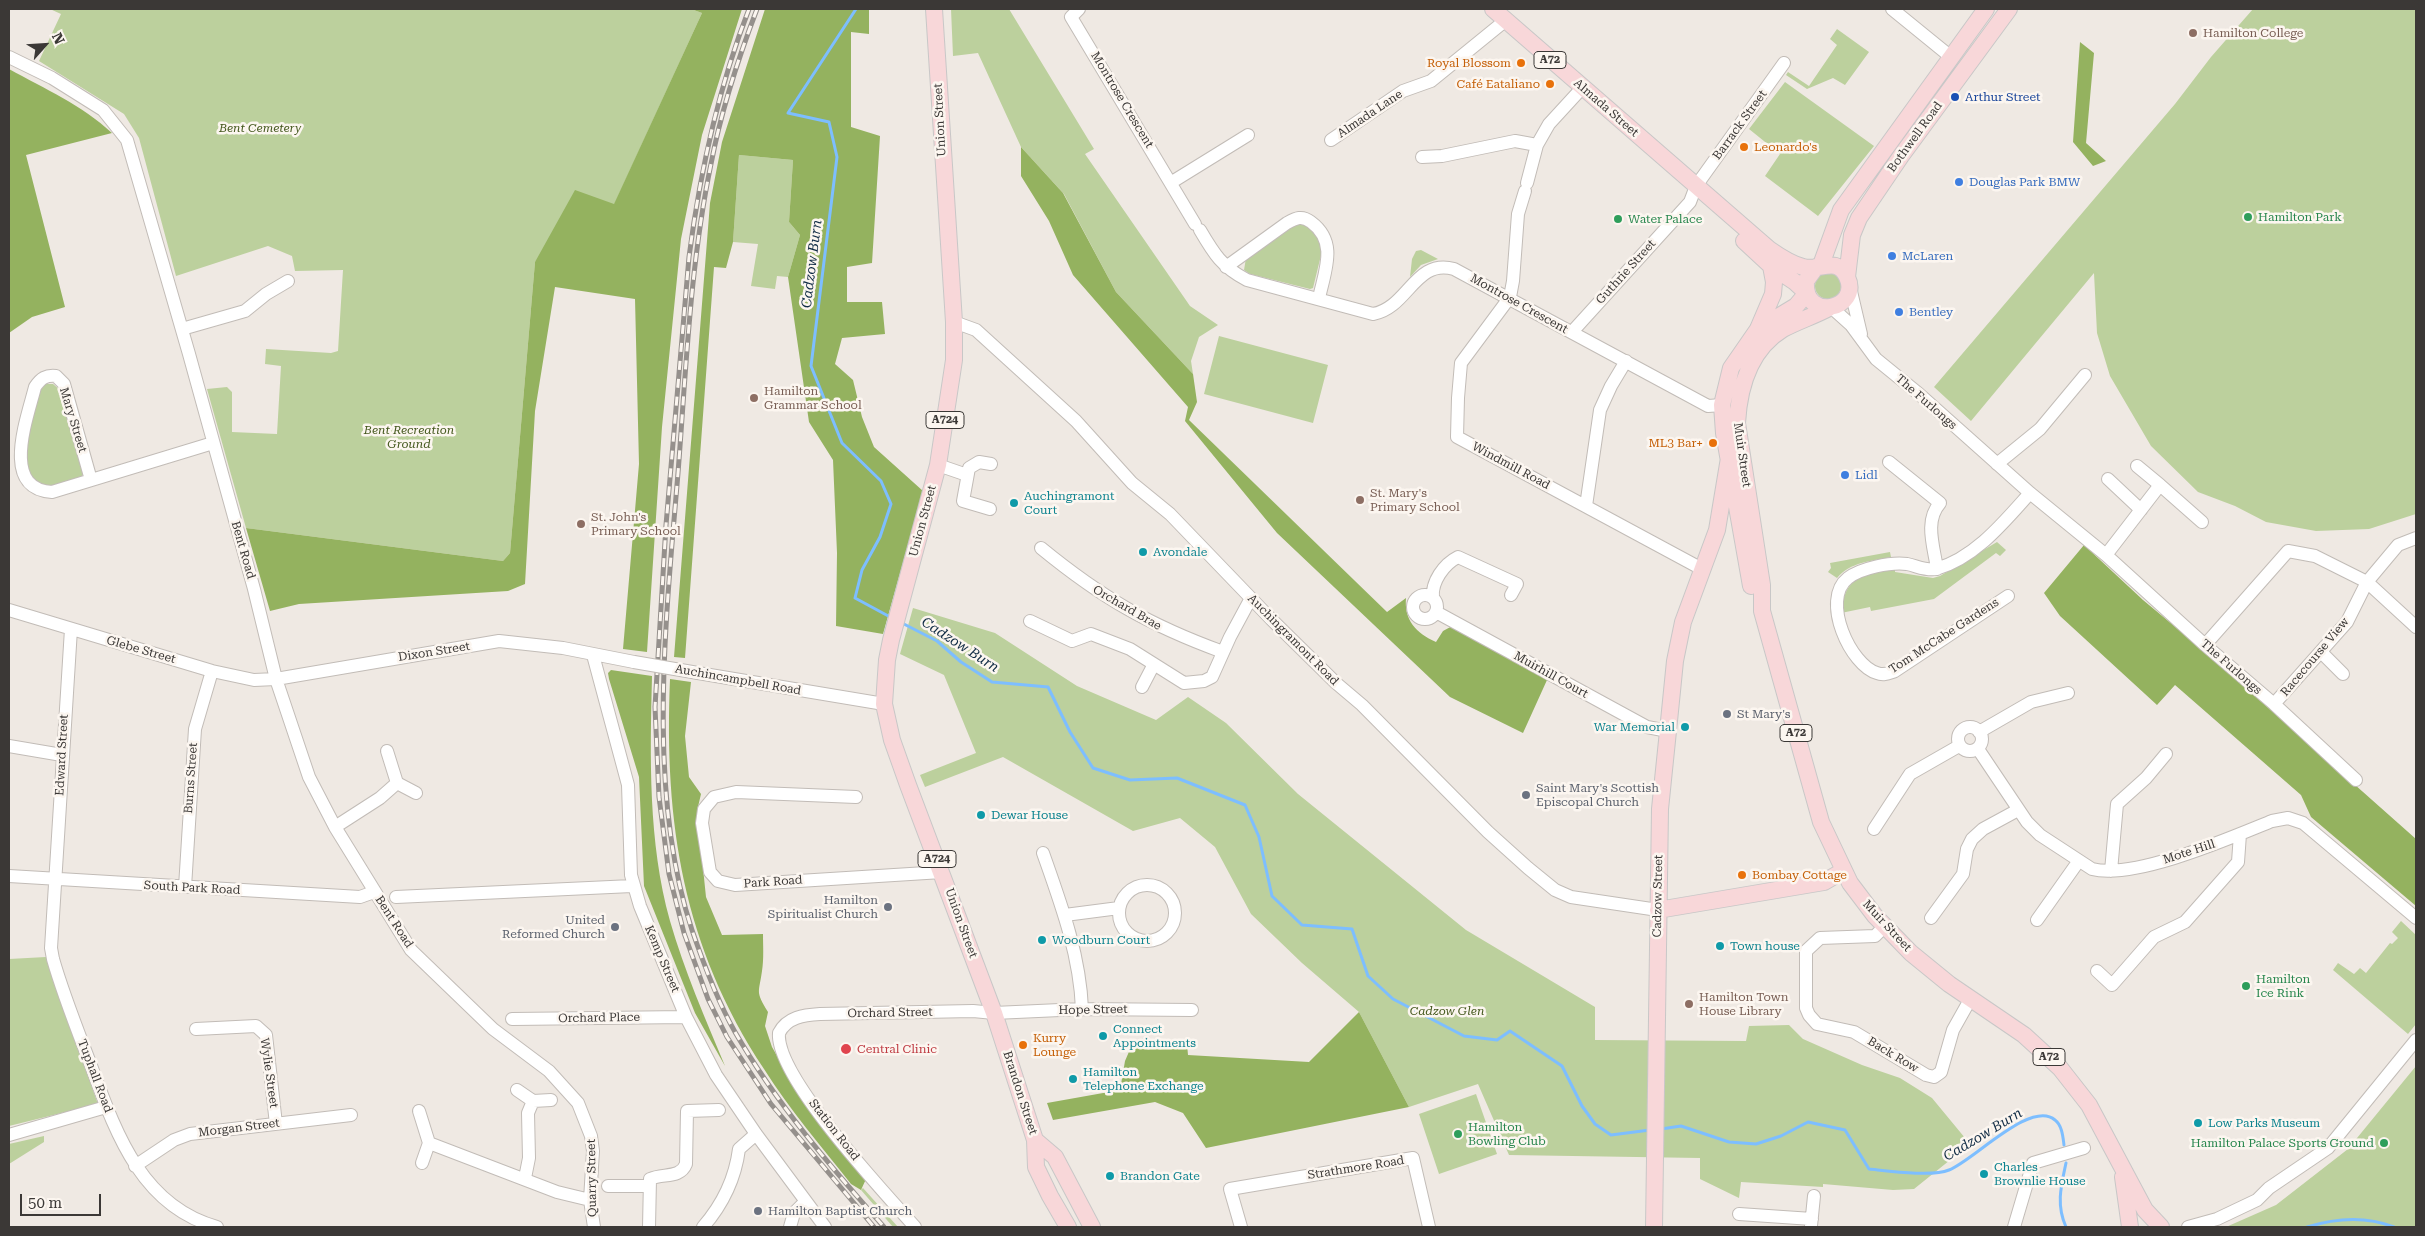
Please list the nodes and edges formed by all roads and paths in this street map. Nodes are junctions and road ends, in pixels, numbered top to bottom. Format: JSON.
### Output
{"nodes":[{"id":1,"x":934,"y":9,"type":"edge"},
{"id":2,"x":1493,"y":9,"type":"edge"},
{"id":3,"x":1892,"y":9,"type":"edge"},
{"id":4,"x":1986,"y":9,"type":"edge"},
{"id":5,"x":2009,"y":9,"type":"edge"},
{"id":6,"x":1072,"y":12,"type":"edge"},
{"id":7,"x":1506,"y":20,"type":"junction"},
{"id":8,"x":9,"y":57,"type":"edge"},
{"id":9,"x":1950,"y":57,"type":"junction"},
{"id":10,"x":1784,"y":63,"type":"dead end"},
{"id":11,"x":1582,"y":88,"type":"junction"},
{"id":12,"x":1248,"y":135,"type":"dead end"},
{"id":13,"x":1331,"y":140,"type":"dead end"},
{"id":14,"x":1537,"y":145,"type":"junction"},
{"id":15,"x":1422,"y":157,"type":"dead end"},
{"id":16,"x":1172,"y":182,"type":"junction"},
{"id":17,"x":1696,"y":186,"type":"junction"},
{"id":18,"x":1771,"y":266,"type":"junction"},
{"id":19,"x":1819,"y":266,"type":"junction"},
{"id":20,"x":1226,"y":267,"type":"junction"},
{"id":21,"x":1848,"y":280,"type":"junction"},
{"id":22,"x":288,"y":281,"type":"dead end"},
{"id":23,"x":1807,"y":293,"type":"junction"},
{"id":24,"x":1510,"y":297,"type":"junction"},
{"id":25,"x":1319,"y":298,"type":"junction"},
{"id":26,"x":1830,"y":308,"type":"junction"},
{"id":27,"x":954,"y":322,"type":"junction"},
{"id":28,"x":182,"y":329,"type":"junction"},
{"id":29,"x":1758,"y":329,"type":"junction"},
{"id":30,"x":1572,"y":332,"type":"junction"},
{"id":31,"x":1863,"y":343,"type":"junction"},
{"id":32,"x":1626,"y":361,"type":"junction"},
{"id":33,"x":2085,"y":375,"type":"dead end"},
{"id":34,"x":1722,"y":405,"type":"junction"},
{"id":35,"x":213,"y":443,"type":"junction"},
{"id":36,"x":1729,"y":458,"type":"junction"},
{"id":37,"x":1889,"y":462,"type":"dead end"},
{"id":38,"x":991,"y":464,"type":"dead end"},
{"id":39,"x":1997,"y":464,"type":"junction"},
{"id":40,"x":938,"y":465,"type":"junction"},
{"id":41,"x":2137,"y":466,"type":"dead end"},
{"id":42,"x":968,"y":475,"type":"junction"},
{"id":43,"x":2108,"y":479,"type":"dead end"},
{"id":44,"x":92,"y":480,"type":"junction"},
{"id":45,"x":2160,"y":485,"type":"junction"},
{"id":46,"x":2030,"y":493,"type":"junction"},
{"id":47,"x":1586,"y":506,"type":"junction"},
{"id":48,"x":990,"y":509,"type":"dead end"},
{"id":49,"x":2140,"y":510,"type":"junction"},
{"id":50,"x":2202,"y":522,"type":"dead end"},
{"id":51,"x":1747,"y":528,"type":"junction"},
{"id":52,"x":2416,"y":538,"type":"edge"},
{"id":53,"x":1041,"y":548,"type":"dead end"},
{"id":54,"x":2106,"y":555,"type":"junction"},
{"id":55,"x":1937,"y":568,"type":"junction"},
{"id":56,"x":1702,"y":569,"type":"junction"},
{"id":57,"x":2367,"y":582,"type":"junction"},
{"id":58,"x":1511,"y":595,"type":"dead end"},
{"id":59,"x":2008,"y":596,"type":"dead end"},
{"id":60,"x":1251,"y":598,"type":"junction"},
{"id":61,"x":1433,"y":598,"type":"junction"},
{"id":62,"x":9,"y":610,"type":"edge"},
{"id":63,"x":1436,"y":612,"type":"junction"},
{"id":64,"x":1030,"y":621,"type":"dead end"},
{"id":65,"x":2416,"y":627,"type":"edge"},
{"id":66,"x":71,"y":630,"type":"junction"},
{"id":67,"x":2205,"y":645,"type":"junction"},
{"id":68,"x":1222,"y":652,"type":"junction"},
{"id":69,"x":2321,"y":652,"type":"junction"},
{"id":70,"x":593,"y":655,"type":"junction"},
{"id":71,"x":1154,"y":664,"type":"junction"},
{"id":72,"x":212,"y":670,"type":"junction"},
{"id":73,"x":2343,"y":674,"type":"dead end"},
{"id":74,"x":276,"y":679,"type":"junction"},
{"id":75,"x":1142,"y":687,"type":"dead end"},
{"id":76,"x":2068,"y":694,"type":"dead end"},
{"id":77,"x":884,"y":704,"type":"junction"},
{"id":78,"x":2274,"y":704,"type":"junction"},
{"id":79,"x":1668,"y":730,"type":"junction"},
{"id":80,"x":1979,"y":732,"type":"junction"},
{"id":81,"x":9,"y":746,"type":"edge"},
{"id":82,"x":1960,"y":746,"type":"junction"},
{"id":83,"x":1978,"y":749,"type":"junction"},
{"id":84,"x":387,"y":751,"type":"dead end"},
{"id":85,"x":2166,"y":754,"type":"dead end"},
{"id":86,"x":62,"y":755,"type":"junction"},
{"id":87,"x":2356,"y":780,"type":"dead end"},
{"id":88,"x":396,"y":783,"type":"junction"},
{"id":89,"x":416,"y":793,"type":"dead end"},
{"id":90,"x":856,"y":797,"type":"dead end"},
{"id":91,"x":2018,"y":810,"type":"junction"},
{"id":92,"x":335,"y":827,"type":"junction"},
{"id":93,"x":1874,"y":829,"type":"dead end"},
{"id":94,"x":2240,"y":834,"type":"junction"},
{"id":95,"x":1043,"y":853,"type":"dead end"},
{"id":96,"x":2078,"y":862,"type":"junction"},
{"id":97,"x":2111,"y":870,"type":"junction"},
{"id":98,"x":1843,"y":871,"type":"junction"},
{"id":99,"x":942,"y":872,"type":"junction"},
{"id":100,"x":9,"y":876,"type":"edge"},
{"id":101,"x":56,"y":880,"type":"junction"},
{"id":102,"x":632,"y":886,"type":"junction"},
{"id":103,"x":184,"y":887,"type":"junction"},
{"id":104,"x":374,"y":892,"type":"junction"},
{"id":105,"x":396,"y":897,"type":"dead end"},
{"id":106,"x":1119,"y":908,"type":"junction"},
{"id":107,"x":1658,"y":910,"type":"junction"},
{"id":108,"x":1065,"y":915,"type":"junction"},
{"id":109,"x":1931,"y":918,"type":"dead end"},
{"id":110,"x":2416,"y":918,"type":"edge"},
{"id":111,"x":2037,"y":920,"type":"dead end"},
{"id":112,"x":1884,"y":927,"type":"junction"},
{"id":113,"x":2097,"y":971,"type":"dead end"},
{"id":114,"x":1971,"y":998,"type":"junction"},
{"id":115,"x":1082,"y":1008,"type":"junction"},
{"id":116,"x":1192,"y":1010,"type":"dead end"},
{"id":117,"x":994,"y":1013,"type":"junction"},
{"id":118,"x":686,"y":1017,"type":"junction"},
{"id":119,"x":512,"y":1019,"type":"dead end"},
{"id":120,"x":788,"y":1022,"type":"joint"},
{"id":121,"x":196,"y":1029,"type":"dead end"},
{"id":122,"x":2416,"y":1040,"type":"edge"},
{"id":123,"x":510,"y":1042,"type":"joint"},
{"id":124,"x":517,"y":1090,"type":"dead end"},
{"id":125,"x":551,"y":1100,"type":"dead end"},
{"id":126,"x":533,"y":1101,"type":"junction"},
{"id":127,"x":106,"y":1107,"type":"junction"},
{"id":128,"x":719,"y":1110,"type":"dead end"},
{"id":129,"x":419,"y":1111,"type":"dead end"},
{"id":130,"x":351,"y":1115,"type":"dead end"},
{"id":131,"x":276,"y":1124,"type":"junction"},
{"id":132,"x":756,"y":1134,"type":"junction"},
{"id":133,"x":9,"y":1135,"type":"edge"},
{"id":134,"x":1035,"y":1140,"type":"junction"},
{"id":135,"x":429,"y":1143,"type":"junction"},
{"id":136,"x":2084,"y":1148,"type":"dead end"},
{"id":137,"x":422,"y":1163,"type":"dead end"},
{"id":138,"x":135,"y":1166,"type":"junction"},
{"id":139,"x":2122,"y":1169,"type":"junction"},
{"id":140,"x":525,"y":1178,"type":"junction"},
{"id":141,"x":608,"y":1186,"type":"dead end"},
{"id":142,"x":649,"y":1186,"type":"junction"},
{"id":143,"x":1814,"y":1196,"type":"dead end"},
{"id":144,"x":590,"y":1200,"type":"junction"},
{"id":145,"x":805,"y":1202,"type":"junction"},
{"id":146,"x":1740,"y":1214,"type":"dead end"},
{"id":147,"x":1811,"y":1223,"type":"edge"},
{"id":148,"x":2213,"y":1223,"type":"edge"},
{"id":149,"x":217,"y":1227,"type":"edge"},
{"id":150,"x":594,"y":1227,"type":"edge"},
{"id":151,"x":649,"y":1227,"type":"edge"},
{"id":152,"x":702,"y":1227,"type":"edge"},
{"id":153,"x":790,"y":1227,"type":"edge"},
{"id":154,"x":825,"y":1227,"type":"edge"},
{"id":155,"x":915,"y":1227,"type":"edge"},
{"id":156,"x":1068,"y":1227,"type":"edge"},
{"id":157,"x":1092,"y":1227,"type":"edge"},
{"id":158,"x":1241,"y":1227,"type":"edge"},
{"id":159,"x":1429,"y":1227,"type":"edge"},
{"id":160,"x":1654,"y":1227,"type":"edge"},
{"id":161,"x":2014,"y":1227,"type":"edge"},
{"id":162,"x":2130,"y":1227,"type":"edge"},
{"id":163,"x":2161,"y":1227,"type":"edge"},
{"id":164,"x":2188,"y":1227,"type":"edge"}],
"edges":[{"from":1,"to":27,"type":"main road","name":"Union Street","number":"A724"},
{"from":2,"to":7,"type":"main road","name":"Almada Street","number":"A72"},
{"from":3,"to":9,"type":"street"},
{"from":4,"to":9,"type":"main road","name":"Bothwell Road"},
{"from":5,"to":21,"type":"main road","name":"Bothwell Road"},
{"from":6,"to":16,"type":"street","name":"Montrose Crescent"},
{"from":7,"to":11,"type":"main road","name":"Almada Street","number":"A72"},
{"from":7,"to":13,"type":"street","name":"Almada Lane"},
{"from":8,"to":28,"type":"street","name":"Bent Road"},
{"from":9,"to":19,"type":"main road","name":"Bothwell Road"},
{"from":10,"to":17,"type":"street","name":"Barrack Street"},
{"from":11,"to":14,"type":"street"},
{"from":11,"to":17,"type":"main road","name":"Almada Street","number":"A72"},
{"from":12,"to":16,"type":"street"},
{"from":14,"to":15,"type":"street"},
{"from":14,"to":24,"type":"street"},
{"from":16,"to":20,"type":"street","name":"Montrose Crescent"},
{"from":17,"to":18,"type":"main road","name":"Almada Street","number":"A72"},
{"from":17,"to":19,"type":"main road","name":"Almada Street","number":"A72"},
{"from":17,"to":30,"type":"street","name":"Guthrie Street"},
{"from":18,"to":23,"type":"main road","name":"Almada Street","number":"A72"},
{"from":18,"to":29,"type":"main road","name":"Muir Street","number":"A72"},
{"from":19,"to":21,"type":"main road"},
{"from":19,"to":23,"type":"main road"},
{"from":20,"to":25,"type":"street","name":"Montrose Crescent"},
{"from":20,"to":25,"type":"street"},
{"from":21,"to":26,"type":"main road"},
{"from":21,"to":31,"type":"street","name":"The Furlongs"},
{"from":22,"to":28,"type":"street"},
{"from":23,"to":26,"type":"main road"},
{"from":23,"to":29,"type":"main road","name":"Muir Street","number":"A72"},
{"from":24,"to":25,"type":"street","name":"Montrose Crescent"},
{"from":24,"to":30,"type":"street","name":"Montrose Crescent"},
{"from":24,"to":47,"type":"street","name":"Windmill Road"},
{"from":26,"to":31,"type":"street","name":"The Furlongs"},
{"from":26,"to":51,"type":"main road","name":"Muir Street","number":"A72"},
{"from":27,"to":40,"type":"main road","name":"Union Street","number":"A724"},
{"from":27,"to":60,"type":"street","name":"Auchingramont Road"},
{"from":28,"to":35,"type":"street","name":"Bent Road"},
{"from":29,"to":34,"type":"main road","name":"Muir Street","number":"A72"},
{"from":30,"to":32,"type":"street","name":"Montrose Crescent"},
{"from":31,"to":39,"type":"street","name":"The Furlongs"},
{"from":32,"to":34,"type":"street","name":"Montrose Crescent"},
{"from":32,"to":47,"type":"street"},
{"from":33,"to":39,"type":"street"},
{"from":34,"to":36,"type":"main road","name":"Muir Street","number":"A72"},
{"from":35,"to":44,"type":"street","name":"Mary Street"},
{"from":35,"to":74,"type":"street","name":"Bent Road"},
{"from":36,"to":51,"type":"main road","name":"Muir Street","number":"A72"},
{"from":36,"to":56,"type":"main road","name":"Muir Street"},
{"from":37,"to":55,"type":"street"},
{"from":38,"to":42,"type":"street"},
{"from":39,"to":46,"type":"street","name":"The Furlongs"},
{"from":40,"to":42,"type":"street"},
{"from":40,"to":77,"type":"main road","name":"Union Street","number":"A724"},
{"from":41,"to":45,"type":"street"},
{"from":42,"to":48,"type":"street"},
{"from":43,"to":49,"type":"street"},
{"from":44,"to":44,"type":"street","name":"Mary Street"},
{"from":45,"to":49,"type":"street"},
{"from":45,"to":50,"type":"street"},
{"from":46,"to":54,"type":"street","name":"The Furlongs"},
{"from":46,"to":55,"type":"street"},
{"from":47,"to":56,"type":"street","name":"Windmill Road"},
{"from":49,"to":54,"type":"street"},
{"from":51,"to":98,"type":"main road","name":"Muir Street","number":"A72"},
{"from":52,"to":57,"type":"street","name":"Racecourse View"},
{"from":53,"to":68,"type":"street","name":"Orchard Brae"},
{"from":54,"to":67,"type":"street","name":"The Furlongs"},
{"from":55,"to":59,"type":"street","name":"Tom McCabe Gardens"},
{"from":56,"to":79,"type":"main road","name":"Cadzow Street"},
{"from":57,"to":65,"type":"street"},
{"from":57,"to":67,"type":"street"},
{"from":57,"to":69,"type":"street","name":"Racecourse View"},
{"from":58,"to":61,"type":"street"},
{"from":60,"to":68,"type":"street"},
{"from":60,"to":107,"type":"street","name":"Auchingramont Road"},
{"from":61,"to":63,"type":"street"},
{"from":61,"to":63,"type":"street"},
{"from":62,"to":66,"type":"street","name":"Glebe Street"},
{"from":63,"to":79,"type":"street","name":"Muirhill Court"},
{"from":64,"to":71,"type":"street"},
{"from":66,"to":72,"type":"street","name":"Glebe Street"},
{"from":66,"to":86,"type":"street","name":"Edward Street"},
{"from":67,"to":78,"type":"street","name":"The Furlongs"},
{"from":68,"to":71,"type":"street"},
{"from":69,"to":73,"type":"street"},
{"from":69,"to":78,"type":"street","name":"Racecourse View"},
{"from":70,"to":74,"type":"street","name":"Dixon Street"},
{"from":70,"to":77,"type":"street","name":"Auchincampbell Road","bridge":true},
{"from":70,"to":102,"type":"street","name":"Kemp Street"},
{"from":71,"to":75,"type":"street"},
{"from":72,"to":74,"type":"street","name":"Glebe Street"},
{"from":72,"to":103,"type":"street","name":"Burns Street"},
{"from":74,"to":92,"type":"street","name":"Bent Road"},
{"from":76,"to":80,"type":"street"},
{"from":77,"to":99,"type":"main road","name":"Union Street","number":"A724"},
{"from":78,"to":87,"type":"street","name":"The Furlongs"},
{"from":79,"to":107,"type":"main road","name":"Cadzow Street"},
{"from":80,"to":82,"type":"street"},
{"from":80,"to":83,"type":"street"},
{"from":81,"to":86,"type":"street"},
{"from":82,"to":83,"type":"street"},
{"from":82,"to":93,"type":"street"},
{"from":83,"to":91,"type":"street","name":"Mote Hill"},
{"from":84,"to":88,"type":"street"},
{"from":85,"to":97,"type":"street"},
{"from":86,"to":101,"type":"street","name":"Edward Street"},
{"from":88,"to":89,"type":"street"},
{"from":88,"to":92,"type":"street"},
{"from":90,"to":99,"type":"street","name":"Park Road"},
{"from":91,"to":96,"type":"street","name":"Mote Hill"},
{"from":91,"to":109,"type":"street"},
{"from":92,"to":104,"type":"street","name":"Bent Road"},
{"from":94,"to":97,"type":"street","name":"Mote Hill"},
{"from":94,"to":110,"type":"street","name":"Mote Hill"},
{"from":94,"to":113,"type":"street"},
{"from":95,"to":108,"type":"street"},
{"from":96,"to":97,"type":"street","name":"Mote Hill"},
{"from":96,"to":111,"type":"street"},
{"from":98,"to":107,"type":"main road"},
{"from":98,"to":112,"type":"main road","name":"Muir Street","number":"A72"},
{"from":99,"to":117,"type":"main road","name":"Union Street","number":"A724"},
{"from":100,"to":101,"type":"street","name":"South Park Road"},
{"from":101,"to":103,"type":"street","name":"South Park Road"},
{"from":101,"to":127,"type":"street","name":"Tuphall Road"},
{"from":102,"to":105,"type":"street"},
{"from":102,"to":118,"type":"street","name":"Kemp Street"},
{"from":103,"to":104,"type":"street","name":"South Park Road"},
{"from":104,"to":123,"type":"street","name":"Bent Road"},
{"from":106,"to":106,"type":"street"},
{"from":106,"to":108,"type":"street"},
{"from":107,"to":160,"type":"main road","name":"Cadzow Street"},
{"from":108,"to":115,"type":"street"},
{"from":112,"to":114,"type":"main road","name":"Muir Street","number":"A72"},
{"from":112,"to":114,"type":"street","name":"Back Row"},
{"from":114,"to":139,"type":"main road","name":"Muir Street","number":"A72"},
{"from":115,"to":116,"type":"street","name":"Hope Street"},
{"from":115,"to":117,"type":"street","name":"Hope Street"},
{"from":117,"to":120,"type":"street","name":"Orchard Street"},
{"from":117,"to":134,"type":"main road","name":"Brandon Street","number":"A724"},
{"from":118,"to":119,"type":"street","name":"Orchard Place"},
{"from":118,"to":132,"type":"street","name":"Kemp Street"},
{"from":120,"to":155,"type":"street","name":"Station Road"},
{"from":121,"to":131,"type":"street","name":"Wylie Street"},
{"from":122,"to":148,"type":"street"},
{"from":123,"to":144,"type":"street","name":"Quarry Street"},
{"from":124,"to":126,"type":"street"},
{"from":125,"to":126,"type":"street"},
{"from":126,"to":140,"type":"street"},
{"from":127,"to":133,"type":"street"},
{"from":127,"to":138,"type":"street","name":"Tuphall Road"},
{"from":128,"to":142,"type":"street"},
{"from":129,"to":135,"type":"street"},
{"from":130,"to":131,"type":"street","name":"Morgan Street"},
{"from":131,"to":138,"type":"street","name":"Morgan Street"},
{"from":132,"to":145,"type":"street","name":"Kemp Street"},
{"from":132,"to":152,"type":"street"},
{"from":134,"to":156,"type":"main road","name":"Brandon Street","number":"A724"},
{"from":134,"to":157,"type":"main road"},
{"from":135,"to":137,"type":"street"},
{"from":135,"to":140,"type":"street"},
{"from":136,"to":161,"type":"street"},
{"from":138,"to":149,"type":"street","name":"Tuphall Road"},
{"from":139,"to":162,"type":"main road","name":"Muir Street","number":"A72"},
{"from":139,"to":163,"type":"main road","name":"Muir Street","number":"A72"},
{"from":140,"to":144,"type":"street"},
{"from":141,"to":142,"type":"street"},
{"from":142,"to":151,"type":"street"},
{"from":143,"to":147,"type":"street"},
{"from":144,"to":150,"type":"street","name":"Quarry Street"},
{"from":145,"to":153,"type":"street"},
{"from":145,"to":154,"type":"street","name":"Kemp Street"},
{"from":146,"to":147,"type":"street"},
{"from":148,"to":164,"type":"street"},
{"from":158,"to":159,"type":"street","name":"Strathmore Road"}]}
